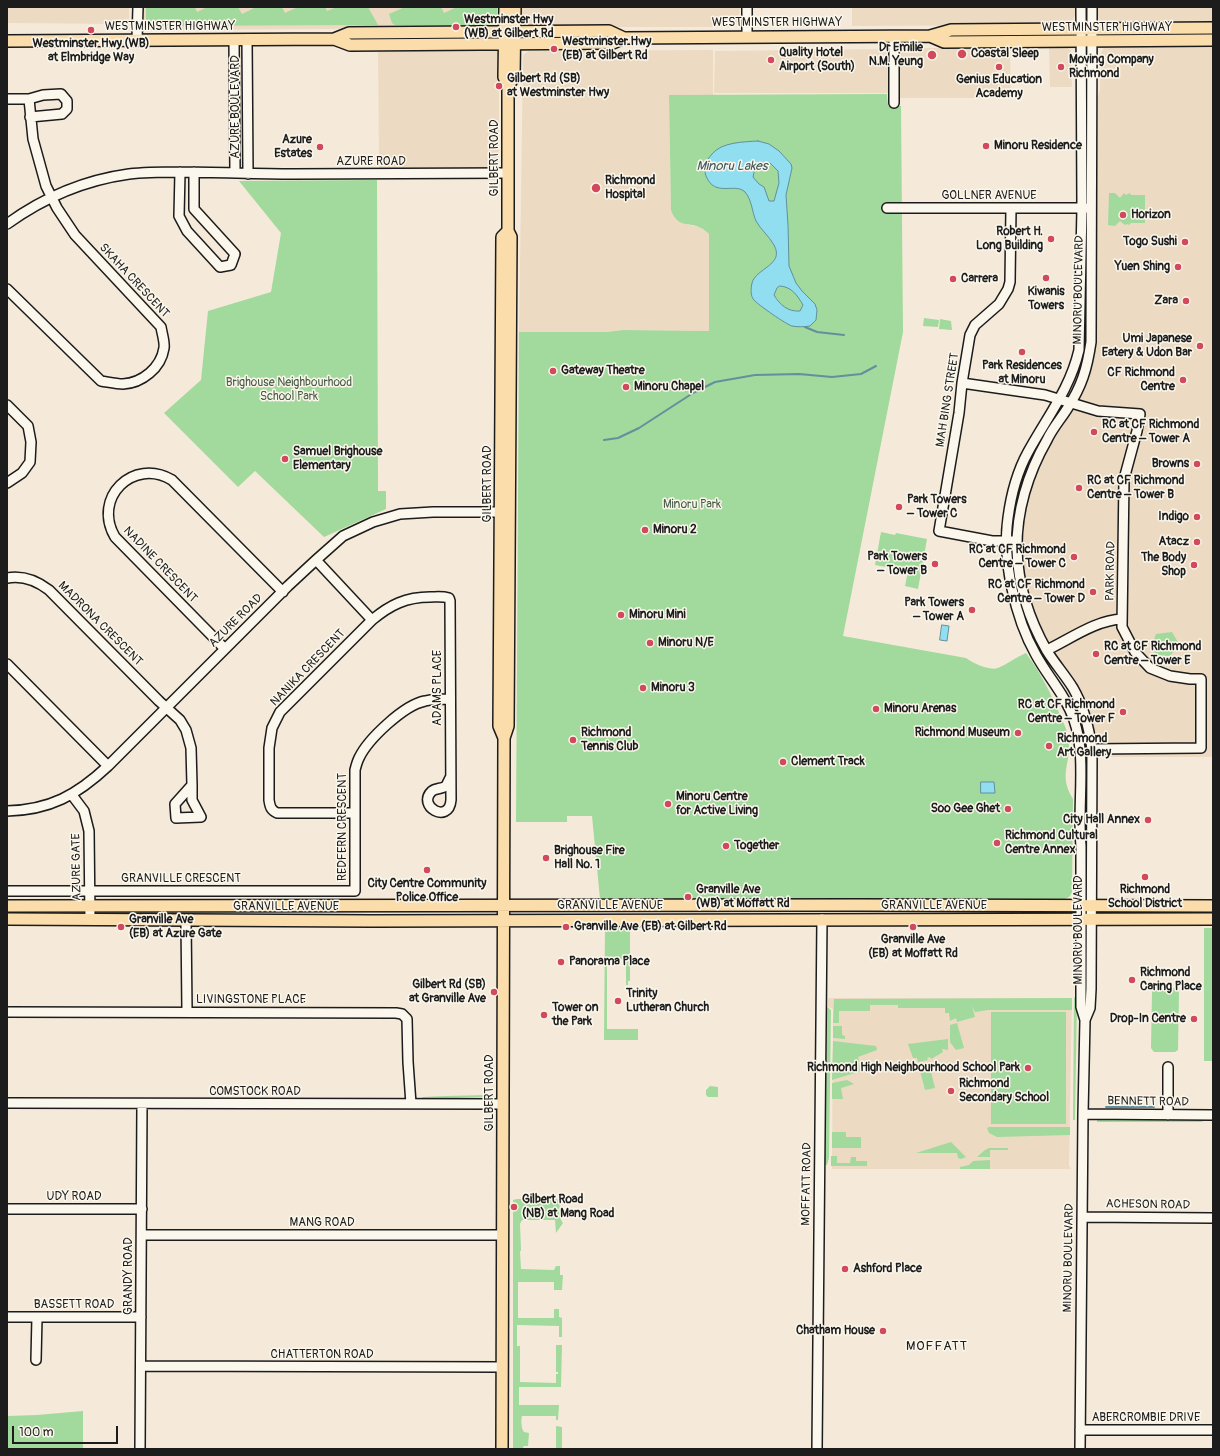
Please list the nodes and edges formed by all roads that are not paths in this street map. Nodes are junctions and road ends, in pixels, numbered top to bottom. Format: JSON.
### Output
{"nodes":[{"id":1,"x":138,"y":7,"type":"edge"},
{"id":2,"x":505,"y":7,"type":"edge"},
{"id":3,"x":515,"y":7,"type":"edge"},
{"id":4,"x":747,"y":7,"type":"edge"},
{"id":5,"x":1082,"y":7,"type":"edge"},
{"id":6,"x":1092,"y":7,"type":"edge"},
{"id":7,"x":1213,"y":28,"type":"edge"},
{"id":8,"x":1087,"y":29,"type":"junction"},
{"id":9,"x":509,"y":32,"type":"junction"},
{"id":10,"x":747,"y":36,"type":"junction"},
{"id":11,"x":894,"y":36,"type":"junction"},
{"id":12,"x":930,"y":36,"type":"junction"},
{"id":13,"x":624,"y":38,"type":"junction"},
{"id":14,"x":334,"y":39,"type":"junction"},
{"id":15,"x":137,"y":40,"type":"junction"},
{"id":16,"x":234,"y":40,"type":"junction"},
{"id":17,"x":247,"y":40,"type":"junction"},
{"id":18,"x":1213,"y":40,"type":"edge"},
{"id":19,"x":7,"y":41,"type":"edge"},
{"id":20,"x":1086,"y":41,"type":"junction"},
{"id":21,"x":509,"y":44,"type":"junction"},
{"id":22,"x":7,"y":99,"type":"edge"},
{"id":23,"x":29,"y":99,"type":"junction"},
{"id":24,"x":894,"y":103,"type":"dead end"},
{"id":25,"x":30,"y":117,"type":"junction"},
{"id":26,"x":180,"y":172,"type":"junction"},
{"id":27,"x":194,"y":172,"type":"junction"},
{"id":28,"x":235,"y":172,"type":"junction"},
{"id":29,"x":508,"y":173,"type":"junction"},
{"id":30,"x":248,"y":174,"type":"junction"},
{"id":31,"x":51,"y":197,"type":"junction"},
{"id":32,"x":887,"y":208,"type":"dead end"},
{"id":33,"x":1011,"y":208,"type":"junction"},
{"id":34,"x":1082,"y":208,"type":"junction"},
{"id":35,"x":1091,"y":208,"type":"junction"},
{"id":36,"x":7,"y":224,"type":"edge"},
{"id":37,"x":7,"y":289,"type":"edge"},
{"id":38,"x":962,"y":383,"type":"junction"},
{"id":39,"x":1059,"y":399,"type":"junction"},
{"id":40,"x":1070,"y":403,"type":"junction"},
{"id":41,"x":7,"y":405,"type":"edge"},
{"id":42,"x":7,"y":484,"type":"edge"},
{"id":43,"x":505,"y":512,"type":"junction"},
{"id":44,"x":1006,"y":541,"type":"junction"},
{"id":45,"x":1017,"y":541,"type":"junction"},
{"id":46,"x":316,"y":560,"type":"junction"},
{"id":47,"x":7,"y":578,"type":"edge"},
{"id":48,"x":283,"y":592,"type":"junction"},
{"id":49,"x":449,"y":598,"type":"joint"},
{"id":50,"x":1122,"y":619,"type":"junction"},
{"id":51,"x":372,"y":620,"type":"junction"},
{"id":52,"x":225,"y":649,"type":"junction"},
{"id":53,"x":1047,"y":650,"type":"junction"},
{"id":54,"x":7,"y":664,"type":"edge"},
{"id":55,"x":450,"y":699,"type":"junction"},
{"id":56,"x":166,"y":708,"type":"junction"},
{"id":57,"x":1092,"y":749,"type":"junction"},
{"id":58,"x":108,"y":766,"type":"junction"},
{"id":59,"x":450,"y":778,"type":"dead end"},
{"id":60,"x":192,"y":785,"type":"dead end"},
{"id":61,"x":72,"y":795,"type":"junction"},
{"id":62,"x":7,"y":811,"type":"edge"},
{"id":63,"x":354,"y":813,"type":"junction"},
{"id":64,"x":90,"y":890,"type":"junction"},
{"id":65,"x":7,"y":891,"type":"edge"},
{"id":66,"x":355,"y":891,"type":"joint"},
{"id":67,"x":7,"y":906,"type":"edge"},
{"id":68,"x":90,"y":906,"type":"junction"},
{"id":69,"x":504,"y":906,"type":"junction"},
{"id":70,"x":1086,"y":906,"type":"junction"},
{"id":71,"x":1213,"y":906,"type":"edge"},
{"id":72,"x":7,"y":919,"type":"edge"},
{"id":73,"x":90,"y":919,"type":"junction"},
{"id":74,"x":822,"y":919,"type":"junction"},
{"id":75,"x":1086,"y":919,"type":"junction"},
{"id":76,"x":1213,"y":919,"type":"edge"},
{"id":77,"x":186,"y":920,"type":"junction"},
{"id":78,"x":504,"y":920,"type":"junction"},
{"id":79,"x":7,"y":1012,"type":"edge"},
{"id":80,"x":187,"y":1012,"type":"junction"},
{"id":81,"x":1168,"y":1067,"type":"dead end"},
{"id":82,"x":7,"y":1103,"type":"edge"},
{"id":83,"x":142,"y":1104,"type":"junction"},
{"id":84,"x":412,"y":1104,"type":"junction"},
{"id":85,"x":503,"y":1104,"type":"junction"},
{"id":86,"x":1083,"y":1114,"type":"junction"},
{"id":87,"x":1168,"y":1115,"type":"junction"},
{"id":88,"x":1213,"y":1115,"type":"edge"},
{"id":89,"x":142,"y":1209,"type":"junction"},
{"id":90,"x":7,"y":1210,"type":"edge"},
{"id":91,"x":1082,"y":1217,"type":"junction"},
{"id":92,"x":1213,"y":1218,"type":"edge"},
{"id":93,"x":142,"y":1235,"type":"junction"},
{"id":94,"x":502,"y":1235,"type":"junction"},
{"id":95,"x":7,"y":1317,"type":"edge"},
{"id":96,"x":37,"y":1317,"type":"junction"},
{"id":97,"x":141,"y":1317,"type":"junction"},
{"id":98,"x":36,"y":1360,"type":"dead end"},
{"id":99,"x":141,"y":1366,"type":"junction"},
{"id":100,"x":502,"y":1367,"type":"junction"},
{"id":101,"x":1080,"y":1430,"type":"junction"},
{"id":102,"x":1213,"y":1430,"type":"edge"},
{"id":103,"x":140,"y":1449,"type":"edge"},
{"id":104,"x":502,"y":1449,"type":"edge"},
{"id":105,"x":817,"y":1449,"type":"edge"},
{"id":106,"x":1080,"y":1449,"type":"edge"}],
"edges":[{"from":1,"to":15,"type":"street"},
{"from":2,"to":9,"type":"main road","name":"GILBERT ROAD"},
{"from":3,"to":9,"type":"main road","name":"GILBERT ROAD"},
{"from":4,"to":10,"type":"street"},
{"from":5,"to":8,"type":"street","name":"MINORU BOULEVARD"},
{"from":6,"to":8,"type":"street","name":"MINORU BOULEVARD"},
{"from":7,"to":8,"type":"main road","name":"WESTMINSTER HIGHWAY"},
{"from":8,"to":12,"type":"main road","name":"WESTMINSTER HIGHWAY"},
{"from":8,"to":20,"type":"street","name":"MINORU BOULEVARD"},
{"from":9,"to":13,"type":"main road","name":"WESTMINSTER HIGHWAY"},
{"from":9,"to":14,"type":"main road","name":"WESTMINSTER HIGHWAY"},
{"from":9,"to":21,"type":"main road","name":"GILBERT ROAD"},
{"from":10,"to":11,"type":"main road","name":"WESTMINSTER HIGHWAY"},
{"from":10,"to":13,"type":"main road","name":"WESTMINSTER HIGHWAY"},
{"from":11,"to":12,"type":"main road","name":"WESTMINSTER HIGHWAY"},
{"from":11,"to":24,"type":"street"},
{"from":12,"to":20,"type":"main road","name":"WESTMINSTER HIGHWAY"},
{"from":13,"to":21,"type":"main road","name":"WESTMINSTER HIGHWAY"},
{"from":14,"to":17,"type":"main road","name":"WESTMINSTER HIGHWAY"},
{"from":14,"to":21,"type":"main road","name":"WESTMINSTER HIGHWAY"},
{"from":15,"to":16,"type":"main road","name":"WESTMINSTER HIGHWAY"},
{"from":15,"to":19,"type":"main road","name":"WESTMINSTER HIGHWAY"},
{"from":16,"to":17,"type":"main road","name":"WESTMINSTER HIGHWAY"},
{"from":16,"to":28,"type":"street"},
{"from":17,"to":30,"type":"street","name":"AZURE BOULEVARD"},
{"from":18,"to":20,"type":"main road","name":"WESTMINSTER HIGHWAY"},
{"from":20,"to":34,"type":"street","name":"MINORU BOULEVARD"},
{"from":20,"to":35,"type":"street","name":"MINORU BOULEVARD"},
{"from":21,"to":29,"type":"main road","name":"GILBERT ROAD"},
{"from":22,"to":23,"type":"street"},
{"from":23,"to":25,"type":"street","name":"SKAHA CRESCENT"},
{"from":23,"to":25,"type":"street"},
{"from":25,"to":31,"type":"street","name":"SKAHA CRESCENT"},
{"from":26,"to":27,"type":"street","name":"AZURE ROAD"},
{"from":26,"to":27,"type":"street"},
{"from":26,"to":31,"type":"street","name":"AZURE ROAD"},
{"from":27,"to":28,"type":"street","name":"AZURE ROAD"},
{"from":28,"to":30,"type":"street","name":"AZURE ROAD"},
{"from":29,"to":30,"type":"street","name":"AZURE ROAD"},
{"from":29,"to":43,"type":"main road","name":"GILBERT ROAD"},
{"from":31,"to":36,"type":"street","name":"AZURE ROAD"},
{"from":31,"to":37,"type":"street","name":"SKAHA CRESCENT"},
{"from":32,"to":33,"type":"street","name":"GOLLNER AVENUE"},
{"from":33,"to":34,"type":"street","name":"GOLLNER AVENUE"},
{"from":33,"to":38,"type":"street","name":"MAH BING STREET"},
{"from":34,"to":35,"type":"street","name":"GOLLNER AVENUE"},
{"from":34,"to":39,"type":"street","name":"MINORU BOULEVARD"},
{"from":35,"to":40,"type":"street","name":"MINORU BOULEVARD"},
{"from":38,"to":39,"type":"street"},
{"from":38,"to":44,"type":"street","name":"MAH BING STREET"},
{"from":39,"to":40,"type":"street"},
{"from":39,"to":44,"type":"street","name":"MINORU BOULEVARD"},
{"from":40,"to":45,"type":"street","name":"MINORU BOULEVARD"},
{"from":40,"to":50,"type":"street","name":"PARK ROAD"},
{"from":41,"to":42,"type":"street"},
{"from":43,"to":46,"type":"street","name":"AZURE ROAD"},
{"from":43,"to":69,"type":"main road","name":"GILBERT ROAD"},
{"from":44,"to":45,"type":"street","name":"MAH BING STREET"},
{"from":44,"to":70,"type":"street","name":"MINORU BOULEVARD"},
{"from":45,"to":53,"type":"street","name":"MINORU BOULEVARD"},
{"from":46,"to":48,"type":"street","name":"AZURE ROAD"},
{"from":46,"to":51,"type":"street"},
{"from":47,"to":56,"type":"street","name":"MADRONA CRESCENT"},
{"from":48,"to":52,"type":"street","name":"AZURE ROAD"},
{"from":48,"to":52,"type":"street","name":"NADINE CRESCENT"},
{"from":49,"to":51,"type":"street","name":"NANIKA CRESCENT"},
{"from":49,"to":55,"type":"street","name":"ADAMS PLACE"},
{"from":50,"to":53,"type":"street"},
{"from":50,"to":57,"type":"street","name":"PARK ROAD"},
{"from":51,"to":63,"type":"street","name":"NANIKA CRESCENT"},
{"from":52,"to":56,"type":"street","name":"AZURE ROAD"},
{"from":53,"to":57,"type":"street","name":"MINORU BOULEVARD"},
{"from":54,"to":58,"type":"street"},
{"from":55,"to":59,"type":"street","name":"ADAMS PLACE"},
{"from":55,"to":63,"type":"street","name":"REDFERN CRESCENT"},
{"from":56,"to":58,"type":"street","name":"AZURE ROAD"},
{"from":56,"to":60,"type":"street","name":"MADRONA CRESCENT"},
{"from":57,"to":70,"type":"street","name":"MINORU BOULEVARD"},
{"from":58,"to":61,"type":"street","name":"AZURE ROAD"},
{"from":61,"to":62,"type":"street","name":"AZURE ROAD"},
{"from":61,"to":64,"type":"street","name":"AZURE GATE"},
{"from":63,"to":66,"type":"street","name":"REDFERN CRESCENT"},
{"from":64,"to":65,"type":"street","name":"GRANVILLE CRESCENT"},
{"from":64,"to":66,"type":"street","name":"GRANVILLE CRESCENT"},
{"from":64,"to":68,"type":"street","name":"AZURE GATE"},
{"from":67,"to":68,"type":"main road","name":"GRANVILLE AVENUE"},
{"from":68,"to":69,"type":"main road","name":"GRANVILLE AVENUE"},
{"from":68,"to":73,"type":"street","name":"AZURE GATE"},
{"from":69,"to":70,"type":"main road","name":"GRANVILLE AVENUE"},
{"from":69,"to":78,"type":"main road","name":"GILBERT ROAD"},
{"from":70,"to":71,"type":"main road","name":"GRANVILLE AVENUE"},
{"from":70,"to":75,"type":"street","name":"MINORU BOULEVARD"},
{"from":72,"to":73,"type":"main road","name":"GRANVILLE AVENUE"},
{"from":73,"to":77,"type":"main road","name":"GRANVILLE AVENUE"},
{"from":74,"to":75,"type":"main road","name":"GRANVILLE AVENUE"},
{"from":74,"to":78,"type":"main road","name":"GRANVILLE AVENUE"},
{"from":74,"to":105,"type":"street","name":"MOFFATT ROAD"},
{"from":75,"to":76,"type":"main road","name":"GRANVILLE AVENUE"},
{"from":75,"to":86,"type":"street","name":"MINORU BOULEVARD"},
{"from":77,"to":78,"type":"main road","name":"GRANVILLE AVENUE"},
{"from":77,"to":80,"type":"street"},
{"from":78,"to":85,"type":"main road","name":"GILBERT ROAD"},
{"from":79,"to":80,"type":"street","name":"LIVINGSTONE PLACE"},
{"from":80,"to":84,"type":"street","name":"LIVINGSTONE PLACE"},
{"from":81,"to":87,"type":"street"},
{"from":82,"to":83,"type":"street","name":"COMSTOCK ROAD"},
{"from":83,"to":84,"type":"street","name":"COMSTOCK ROAD"},
{"from":83,"to":89,"type":"street","name":"GRANDY ROAD"},
{"from":84,"to":85,"type":"street","name":"COMSTOCK ROAD"},
{"from":85,"to":94,"type":"main road","name":"GILBERT ROAD"},
{"from":86,"to":87,"type":"street","name":"BENNETT ROAD"},
{"from":86,"to":91,"type":"street","name":"MINORU BOULEVARD"},
{"from":87,"to":88,"type":"street","name":"BENNETT ROAD"},
{"from":89,"to":90,"type":"street","name":"UDY ROAD"},
{"from":89,"to":93,"type":"street","name":"GRANDY ROAD"},
{"from":91,"to":92,"type":"street","name":"ACHESON ROAD"},
{"from":91,"to":101,"type":"street","name":"MINORU BOULEVARD"},
{"from":93,"to":94,"type":"street","name":"MANG ROAD"},
{"from":93,"to":97,"type":"street","name":"GRANDY ROAD"},
{"from":94,"to":100,"type":"main road","name":"GILBERT ROAD"},
{"from":95,"to":96,"type":"street","name":"BASSETT ROAD"},
{"from":96,"to":97,"type":"street","name":"BASSETT ROAD"},
{"from":96,"to":98,"type":"street"},
{"from":97,"to":99,"type":"street","name":"GRANDY ROAD"},
{"from":99,"to":100,"type":"street","name":"CHATTERTON ROAD"},
{"from":99,"to":103,"type":"street","name":"GRANDY ROAD"},
{"from":100,"to":104,"type":"main road","name":"GILBERT ROAD"},
{"from":101,"to":102,"type":"street","name":"ABERCROMBIE DRIVE"},
{"from":101,"to":106,"type":"street","name":"MINORU BOULEVARD"}]}
